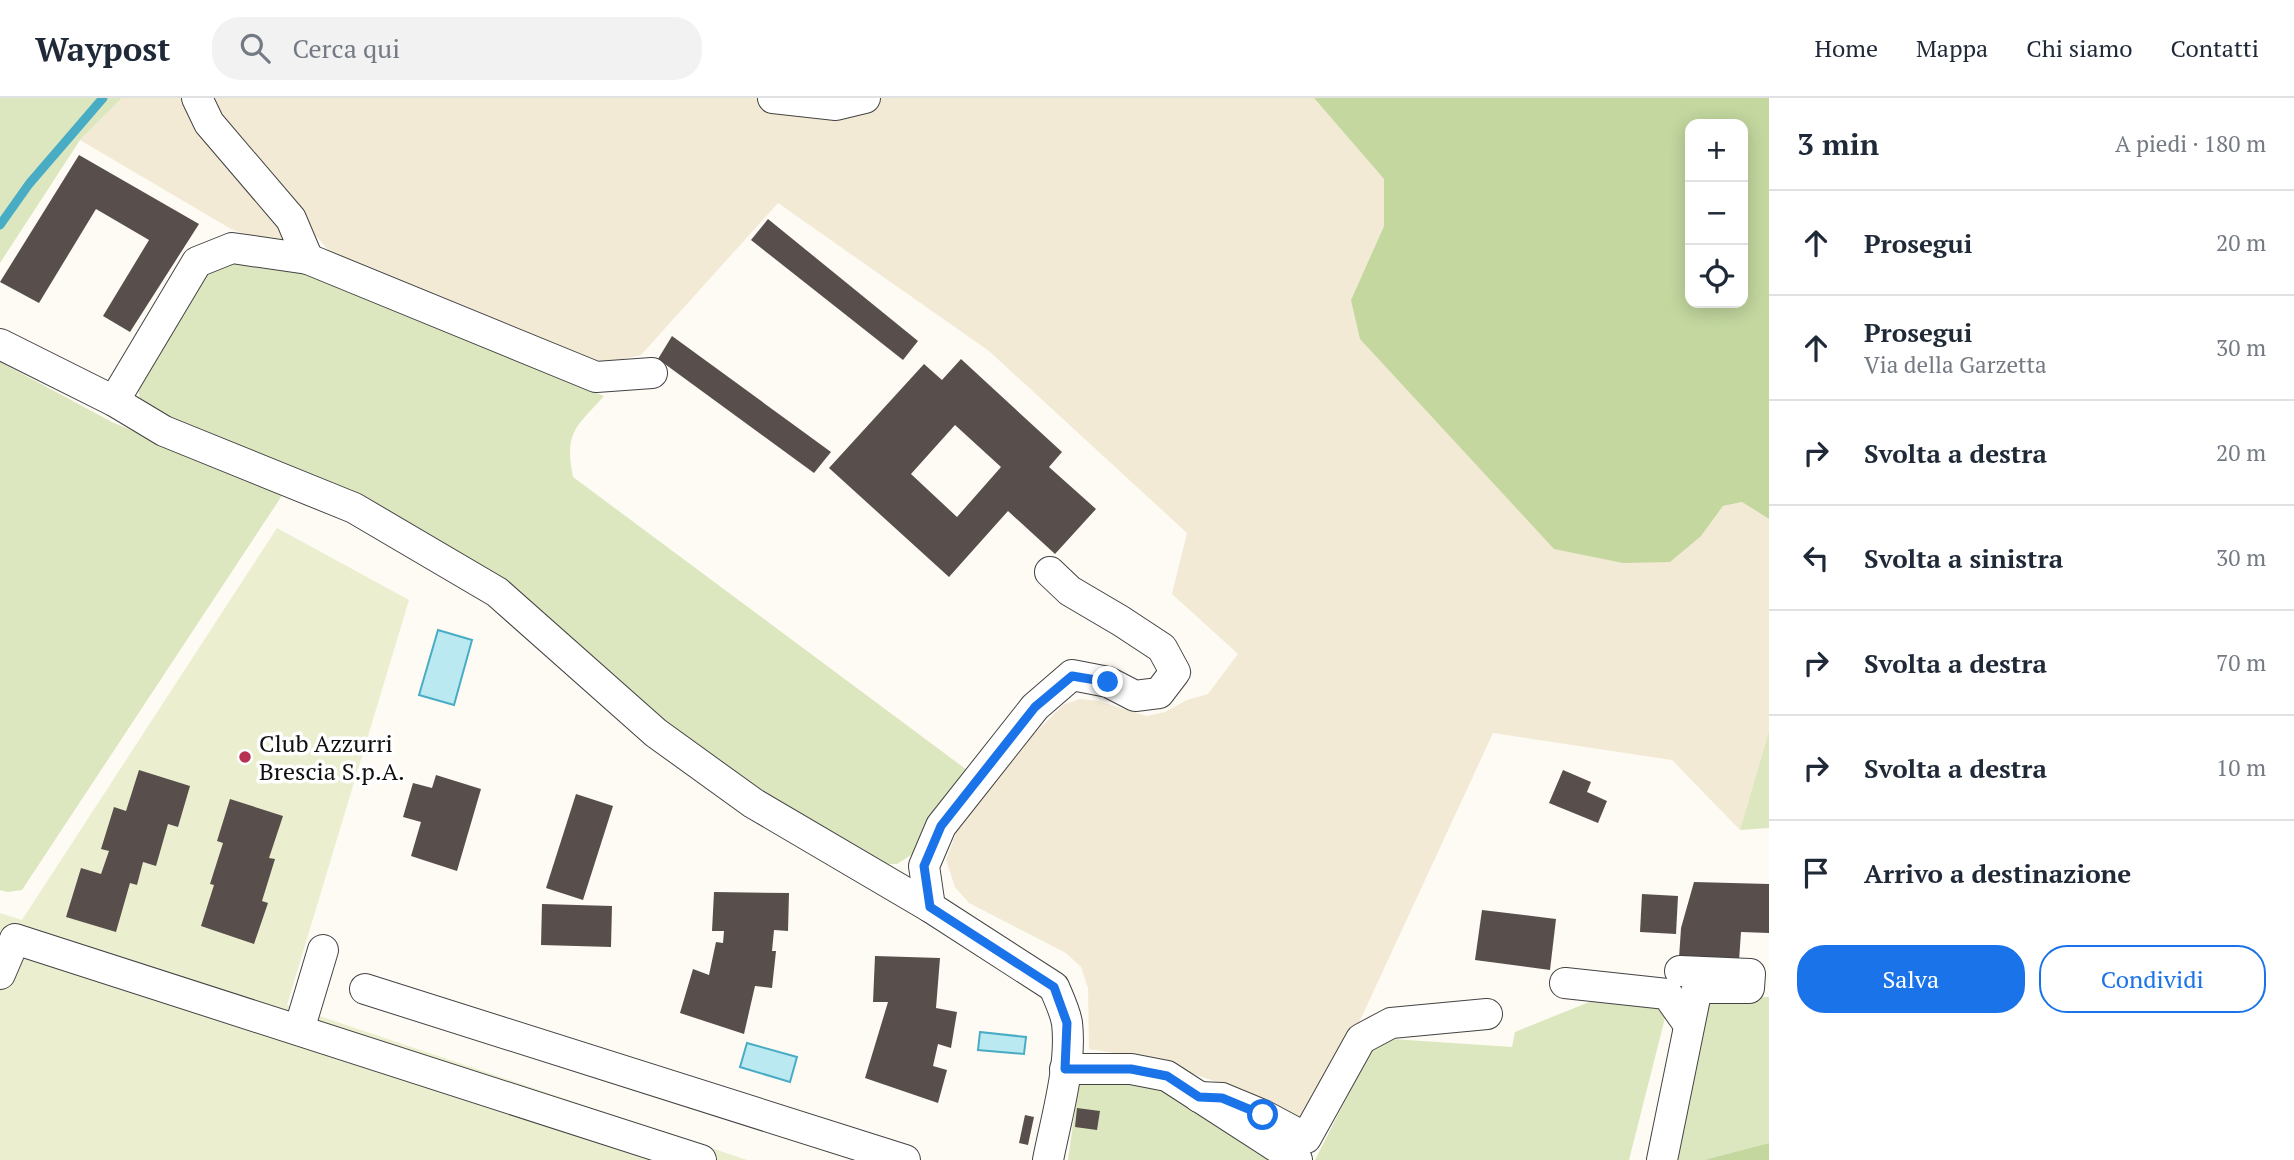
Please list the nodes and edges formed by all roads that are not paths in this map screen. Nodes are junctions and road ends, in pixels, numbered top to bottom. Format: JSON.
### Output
{"nodes":[{"id":1,"x":197,"y":98,"type":"edge"},
{"id":2,"x":773,"y":98,"type":"edge"},
{"id":3,"x":865,"y":98,"type":"edge"},
{"id":4,"x":308,"y":259,"type":"junction"},
{"id":5,"x":0,"y":344,"type":"edge"},
{"id":6,"x":652,"y":373,"type":"dead end"},
{"id":7,"x":114,"y":401,"type":"junction"},
{"id":8,"x":1050,"y":572,"type":"dead end"},
{"id":9,"x":930,"y":907,"type":"junction"},
{"id":10,"x":323,"y":950,"type":"dead end"},
{"id":11,"x":0,"y":974,"type":"edge"},
{"id":12,"x":1688,"y":980,"type":"dead end"},
{"id":13,"x":1564,"y":983,"type":"dead end"},
{"id":14,"x":365,"y":989,"type":"dead end"},
{"id":15,"x":1487,"y":1014,"type":"dead end"},
{"id":16,"x":1689,"y":1025,"type":"junction"},
{"id":17,"x":299,"y":1030,"type":"junction"},
{"id":18,"x":1066,"y":1057,"type":"junction"},
{"id":19,"x":1199,"y":1097,"type":"junction"},
{"id":20,"x":701,"y":1160,"type":"edge"},
{"id":21,"x":905,"y":1160,"type":"edge"},
{"id":22,"x":1048,"y":1160,"type":"edge"},
{"id":23,"x":1297,"y":1160,"type":"edge"},
{"id":24,"x":1662,"y":1160,"type":"edge"}],
"edges":[{"from":1,"to":4,"type":"street"},
{"from":2,"to":3,"type":"street"},
{"from":4,"to":6,"type":"street"},
{"from":4,"to":7,"type":"street"},
{"from":5,"to":7,"type":"street"},
{"from":7,"to":9,"type":"street"},
{"from":8,"to":9,"type":"street"},
{"from":9,"to":18,"type":"street"},
{"from":10,"to":17,"type":"street"},
{"from":11,"to":17,"type":"street"},
{"from":12,"to":16,"type":"street"},
{"from":13,"to":16,"type":"street"},
{"from":14,"to":21,"type":"street"},
{"from":15,"to":19,"type":"street"},
{"from":16,"to":24,"type":"street"},
{"from":17,"to":20,"type":"street"},
{"from":18,"to":19,"type":"street"},
{"from":18,"to":22,"type":"street"},
{"from":19,"to":23,"type":"street"}]}
